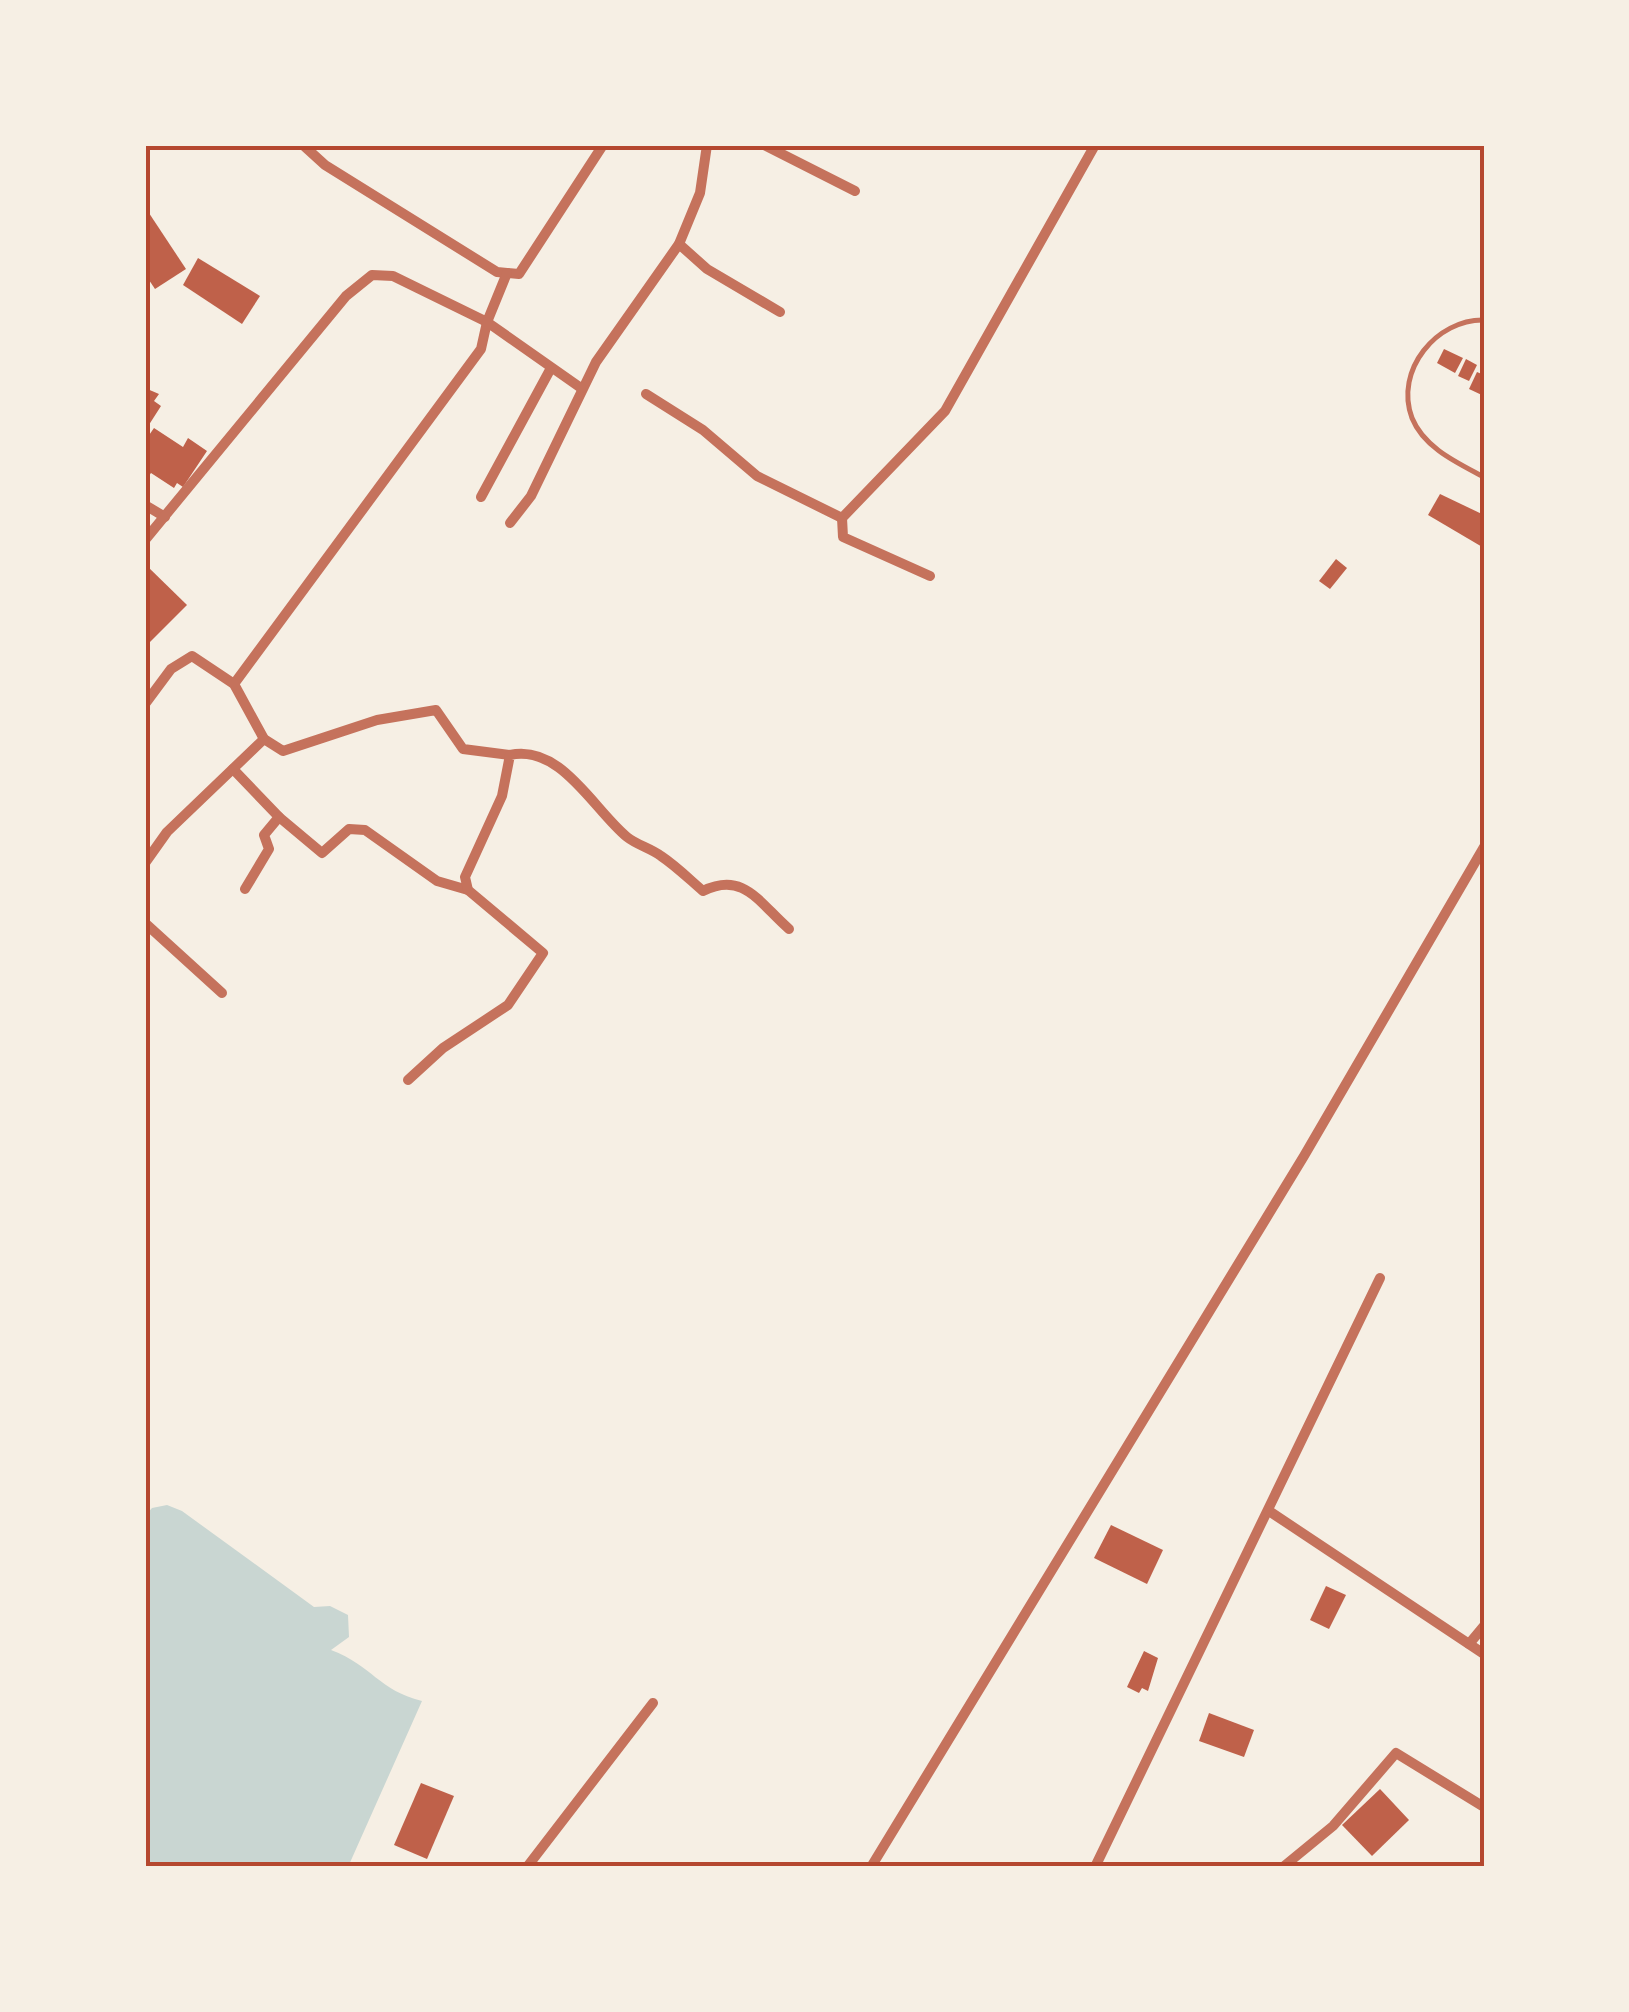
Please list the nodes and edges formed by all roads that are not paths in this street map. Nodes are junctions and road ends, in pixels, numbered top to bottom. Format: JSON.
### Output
{"nodes":[{"id":1,"x":303,"y":145,"type":"edge"},
{"id":2,"x":603,"y":145,"type":"edge"},
{"id":3,"x":707,"y":145,"type":"edge"},
{"id":4,"x":764,"y":145,"type":"edge"},
{"id":5,"x":1095,"y":145,"type":"edge"},
{"id":6,"x":855,"y":191,"type":"dead end"},
{"id":7,"x":678,"y":244,"type":"junction"},
{"id":8,"x":506,"y":273,"type":"junction"},
{"id":9,"x":780,"y":312,"type":"dead end"},
{"id":10,"x":1484,"y":320,"type":"edge"},
{"id":11,"x":486,"y":322,"type":"junction"},
{"id":12,"x":550,"y":368,"type":"junction"},
{"id":13,"x":581,"y":388,"type":"junction"},
{"id":14,"x":646,"y":394,"type":"dead end"},
{"id":15,"x":1484,"y":478,"type":"edge"},
{"id":16,"x":481,"y":497,"type":"dead end"},
{"id":17,"x":145,"y":506,"type":"edge"},
{"id":18,"x":165,"y":517,"type":"junction"},
{"id":19,"x":842,"y":518,"type":"junction"},
{"id":20,"x":510,"y":523,"type":"dead end"},
{"id":21,"x":145,"y":540,"type":"edge"},
{"id":22,"x":930,"y":576,"type":"dead end"},
{"id":23,"x":234,"y":684,"type":"junction"},
{"id":24,"x":145,"y":704,"type":"edge"},
{"id":25,"x":264,"y":739,"type":"junction"},
{"id":26,"x":510,"y":755,"type":"junction"},
{"id":27,"x":232,"y":769,"type":"junction"},
{"id":28,"x":279,"y":816,"type":"junction"},
{"id":29,"x":1484,"y":847,"type":"edge"},
{"id":30,"x":145,"y":863,"type":"edge"},
{"id":31,"x":245,"y":890,"type":"dead end"},
{"id":32,"x":468,"y":890,"type":"junction"},
{"id":33,"x":145,"y":923,"type":"edge"},
{"id":34,"x":788,"y":929,"type":"dead end"},
{"id":35,"x":222,"y":993,"type":"dead end"},
{"id":36,"x":408,"y":1080,"type":"dead end"},
{"id":37,"x":1380,"y":1278,"type":"dead end"},
{"id":38,"x":1269,"y":1511,"type":"junction"},
{"id":39,"x":1484,"y":1626,"type":"edge"},
{"id":40,"x":1469,"y":1644,"type":"junction"},
{"id":41,"x":1484,"y":1654,"type":"edge"},
{"id":42,"x":654,"y":1703,"type":"dead end"},
{"id":43,"x":1484,"y":1807,"type":"edge"},
{"id":44,"x":527,"y":1867,"type":"edge"},
{"id":45,"x":871,"y":1867,"type":"edge"},
{"id":46,"x":981,"y":1867,"type":"edge"},
{"id":47,"x":990,"y":1867,"type":"edge"},
{"id":48,"x":1095,"y":1867,"type":"edge"},
{"id":49,"x":1283,"y":1867,"type":"edge"}],
"edges":[{"from":1,"to":8,"type":"street"},
{"from":2,"to":8,"type":"street"},
{"from":3,"to":7,"type":"street"},
{"from":4,"to":6,"type":"street"},
{"from":5,"to":19,"type":"street"},
{"from":7,"to":9,"type":"street"},
{"from":7,"to":13,"type":"street"},
{"from":8,"to":11,"type":"street"},
{"from":10,"to":15,"type":"lane"},
{"from":11,"to":12,"type":"street"},
{"from":11,"to":18,"type":"street"},
{"from":11,"to":23,"type":"street"},
{"from":12,"to":13,"type":"street"},
{"from":12,"to":16,"type":"street"},
{"from":13,"to":20,"type":"street"},
{"from":14,"to":19,"type":"street"},
{"from":17,"to":18,"type":"street"},
{"from":18,"to":21,"type":"street"},
{"from":19,"to":22,"type":"street"},
{"from":23,"to":24,"type":"street"},
{"from":23,"to":25,"type":"street"},
{"from":25,"to":26,"type":"street"},
{"from":25,"to":27,"type":"street"},
{"from":26,"to":32,"type":"street"},
{"from":26,"to":34,"type":"street"},
{"from":27,"to":28,"type":"street"},
{"from":27,"to":30,"type":"street"},
{"from":28,"to":31,"type":"street"},
{"from":28,"to":32,"type":"street"},
{"from":29,"to":45,"type":"street"},
{"from":32,"to":36,"type":"street"},
{"from":33,"to":35,"type":"street"},
{"from":37,"to":38,"type":"street"},
{"from":38,"to":40,"type":"street"},
{"from":38,"to":48,"type":"street"},
{"from":39,"to":40,"type":"street"},
{"from":40,"to":41,"type":"street"},
{"from":42,"to":44,"type":"street"},
{"from":43,"to":49,"type":"street"},
{"from":46,"to":47,"type":"street"}]}
